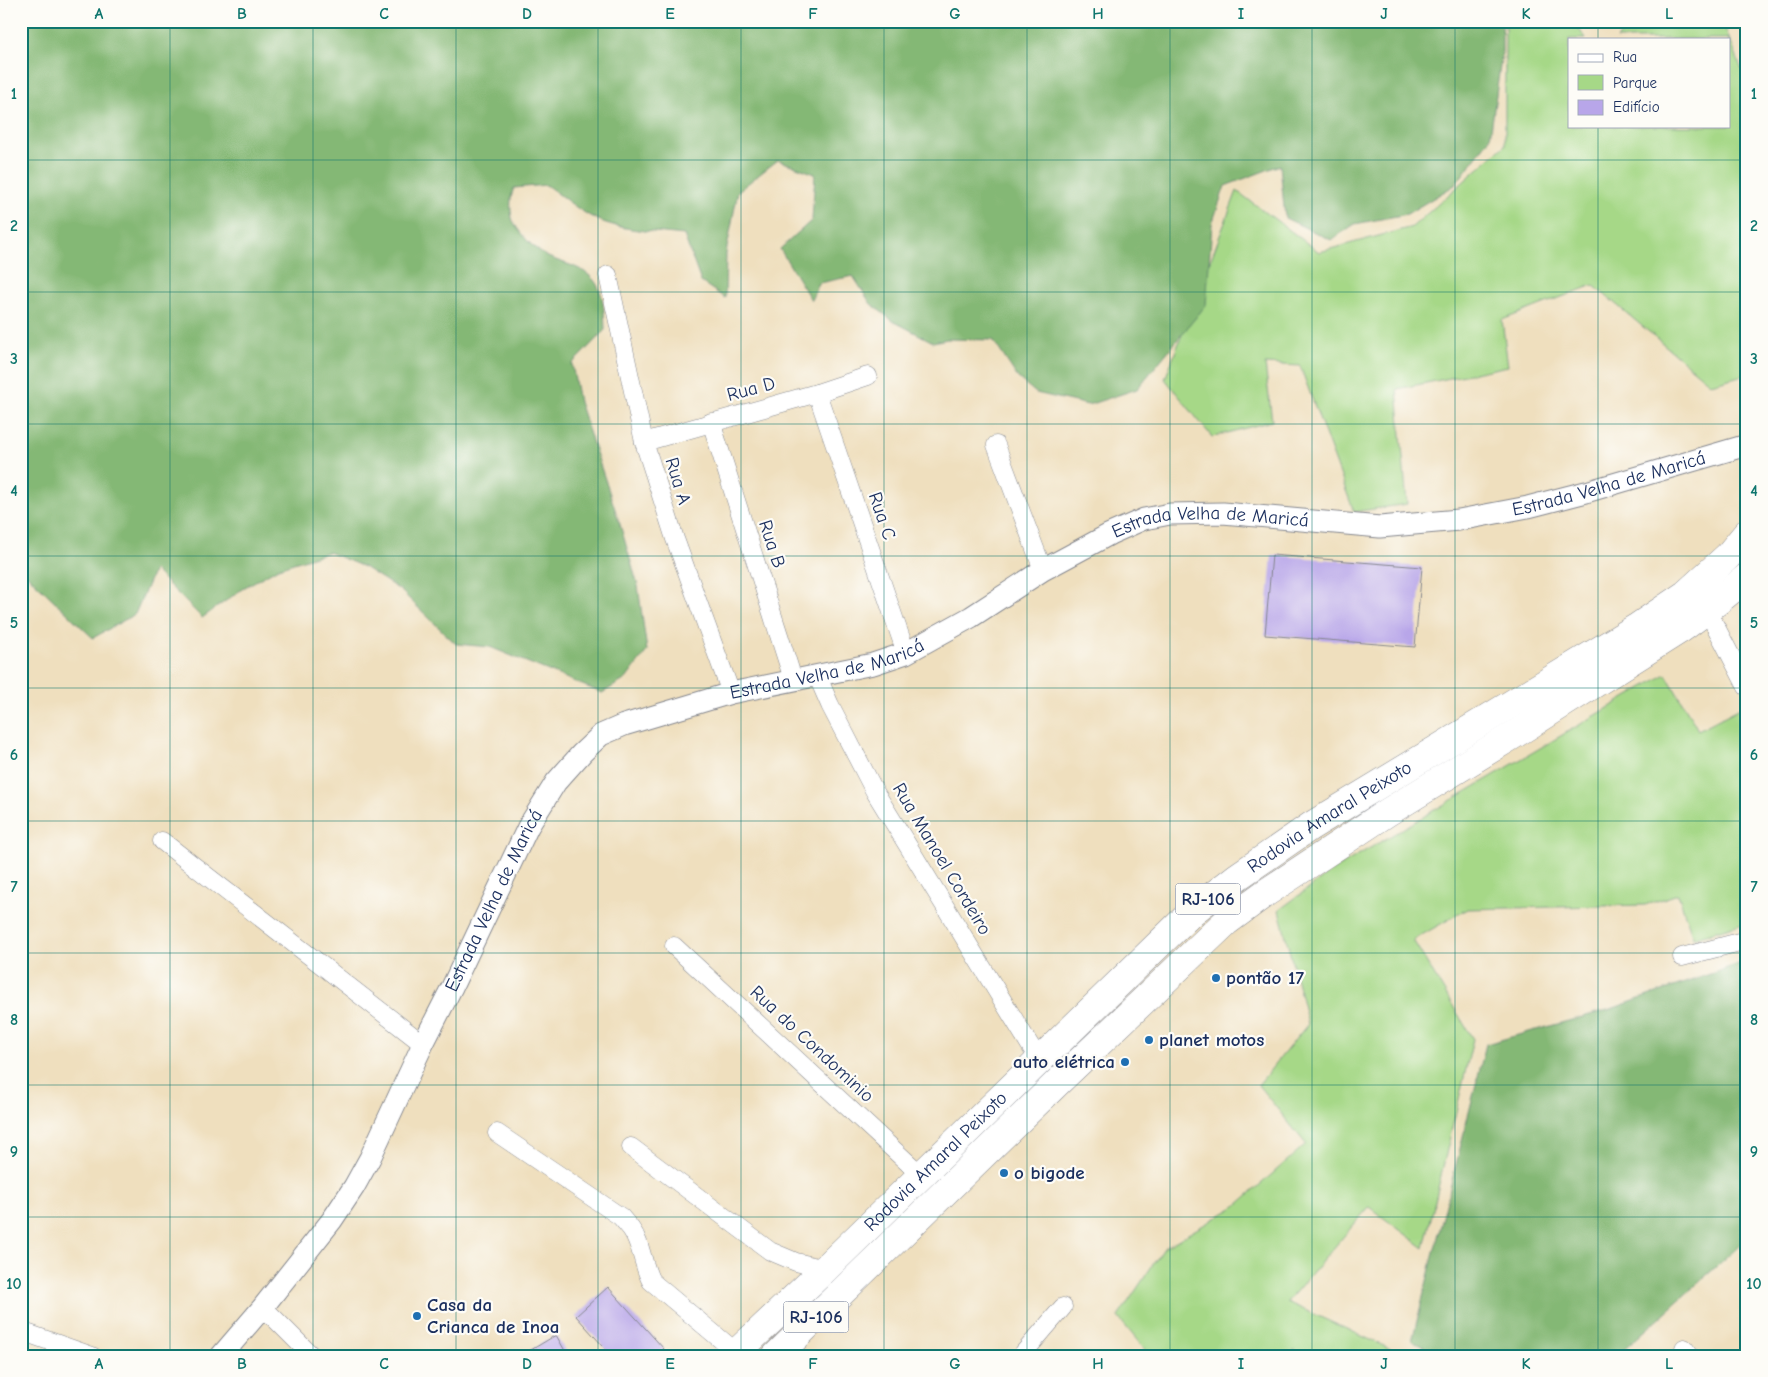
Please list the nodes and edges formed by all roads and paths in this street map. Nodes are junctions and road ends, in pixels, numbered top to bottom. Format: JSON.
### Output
{"nodes":[{"id":1,"x":608,"y":275,"type":"dead end"},
{"id":2,"x":868,"y":376,"type":"dead end"},
{"id":3,"x":817,"y":394,"type":"junction"},
{"id":4,"x":711,"y":422,"type":"junction"},
{"id":5,"x":644,"y":442,"type":"junction"},
{"id":6,"x":996,"y":445,"type":"dead end"},
{"id":7,"x":1747,"y":445,"type":"edge"},
{"id":8,"x":1747,"y":533,"type":"edge"},
{"id":9,"x":1043,"y":570,"type":"junction"},
{"id":10,"x":1747,"y":577,"type":"edge"},
{"id":11,"x":1707,"y":610,"type":"junction"},
{"id":12,"x":906,"y":652,"type":"junction"},
{"id":13,"x":817,"y":675,"type":"junction"},
{"id":14,"x":793,"y":679,"type":"junction"},
{"id":15,"x":1747,"y":687,"type":"edge"},
{"id":16,"x":731,"y":694,"type":"junction"},
{"id":17,"x":162,"y":841,"type":"dead end"},
{"id":18,"x":1747,"y":940,"type":"edge"},
{"id":19,"x":674,"y":946,"type":"dead end"},
{"id":20,"x":1682,"y":957,"type":"dead end"},
{"id":21,"x":423,"y":1044,"type":"junction"},
{"id":22,"x":1039,"y":1060,"type":"junction"},
{"id":23,"x":497,"y":1134,"type":"dead end"},
{"id":24,"x":631,"y":1147,"type":"dead end"},
{"id":25,"x":921,"y":1174,"type":"junction"},
{"id":26,"x":825,"y":1269,"type":"junction"},
{"id":27,"x":263,"y":1307,"type":"junction"},
{"id":28,"x":1063,"y":1308,"type":"dead end"},
{"id":29,"x":21,"y":1331,"type":"edge"},
{"id":30,"x":735,"y":1354,"type":"edge"},
{"id":31,"x":92,"y":1356,"type":"edge"},
{"id":32,"x":221,"y":1356,"type":"edge"},
{"id":33,"x":312,"y":1356,"type":"edge"},
{"id":34,"x":776,"y":1356,"type":"edge"},
{"id":35,"x":1021,"y":1356,"type":"edge"}],
"edges":[{"from":1,"to":5,"type":"street","name":"Rua A"},
{"from":2,"to":3,"type":"street","name":"Rua D"},
{"from":3,"to":4,"type":"street","name":"Rua D"},
{"from":3,"to":12,"type":"street","name":"Rua C"},
{"from":4,"to":5,"type":"street","name":"Rua D"},
{"from":4,"to":14,"type":"street","name":"Rua B"},
{"from":5,"to":16,"type":"street","name":"Rua A"},
{"from":6,"to":9,"type":"street"},
{"from":7,"to":9,"type":"street","name":"Estrada Velha de Maricá"},
{"from":8,"to":22,"type":"highway","name":"Rodovia Amaral Peixoto","number":"RJ-106"},
{"from":9,"to":12,"type":"street","name":"Estrada Velha de Maricá"},
{"from":10,"to":11,"type":"highway","name":"Rodovia Amaral Peixoto","number":"RJ-106"},
{"from":11,"to":15,"type":"street"},
{"from":11,"to":34,"type":"highway","name":"Rodovia Amaral Peixoto","number":"RJ-106"},
{"from":12,"to":13,"type":"street","name":"Estrada Velha de Maricá"},
{"from":13,"to":14,"type":"street","name":"Estrada Velha de Maricá"},
{"from":13,"to":22,"type":"street","name":"Rua Manoel Cordeiro"},
{"from":14,"to":16,"type":"street","name":"Estrada Velha de Maricá"},
{"from":16,"to":21,"type":"street","name":"Estrada Velha de Maricá"},
{"from":17,"to":21,"type":"street"},
{"from":18,"to":20,"type":"street"},
{"from":19,"to":25,"type":"street","name":"Rua do Condominio"},
{"from":21,"to":27,"type":"street","name":"Estrada Velha de Maricá"},
{"from":22,"to":25,"type":"highway","name":"Rodovia Amaral Peixoto","number":"RJ-106"},
{"from":23,"to":30,"type":"street"},
{"from":24,"to":26,"type":"street"},
{"from":25,"to":26,"type":"highway","name":"Rodovia Amaral Peixoto","number":"RJ-106"},
{"from":26,"to":30,"type":"highway","name":"Rodovia Amaral Peixoto","number":"RJ-106"},
{"from":27,"to":32,"type":"street","name":"Estrada Velha de Maricá"},
{"from":27,"to":33,"type":"street"},
{"from":28,"to":35,"type":"street"},
{"from":29,"to":31,"type":"street"}]}
